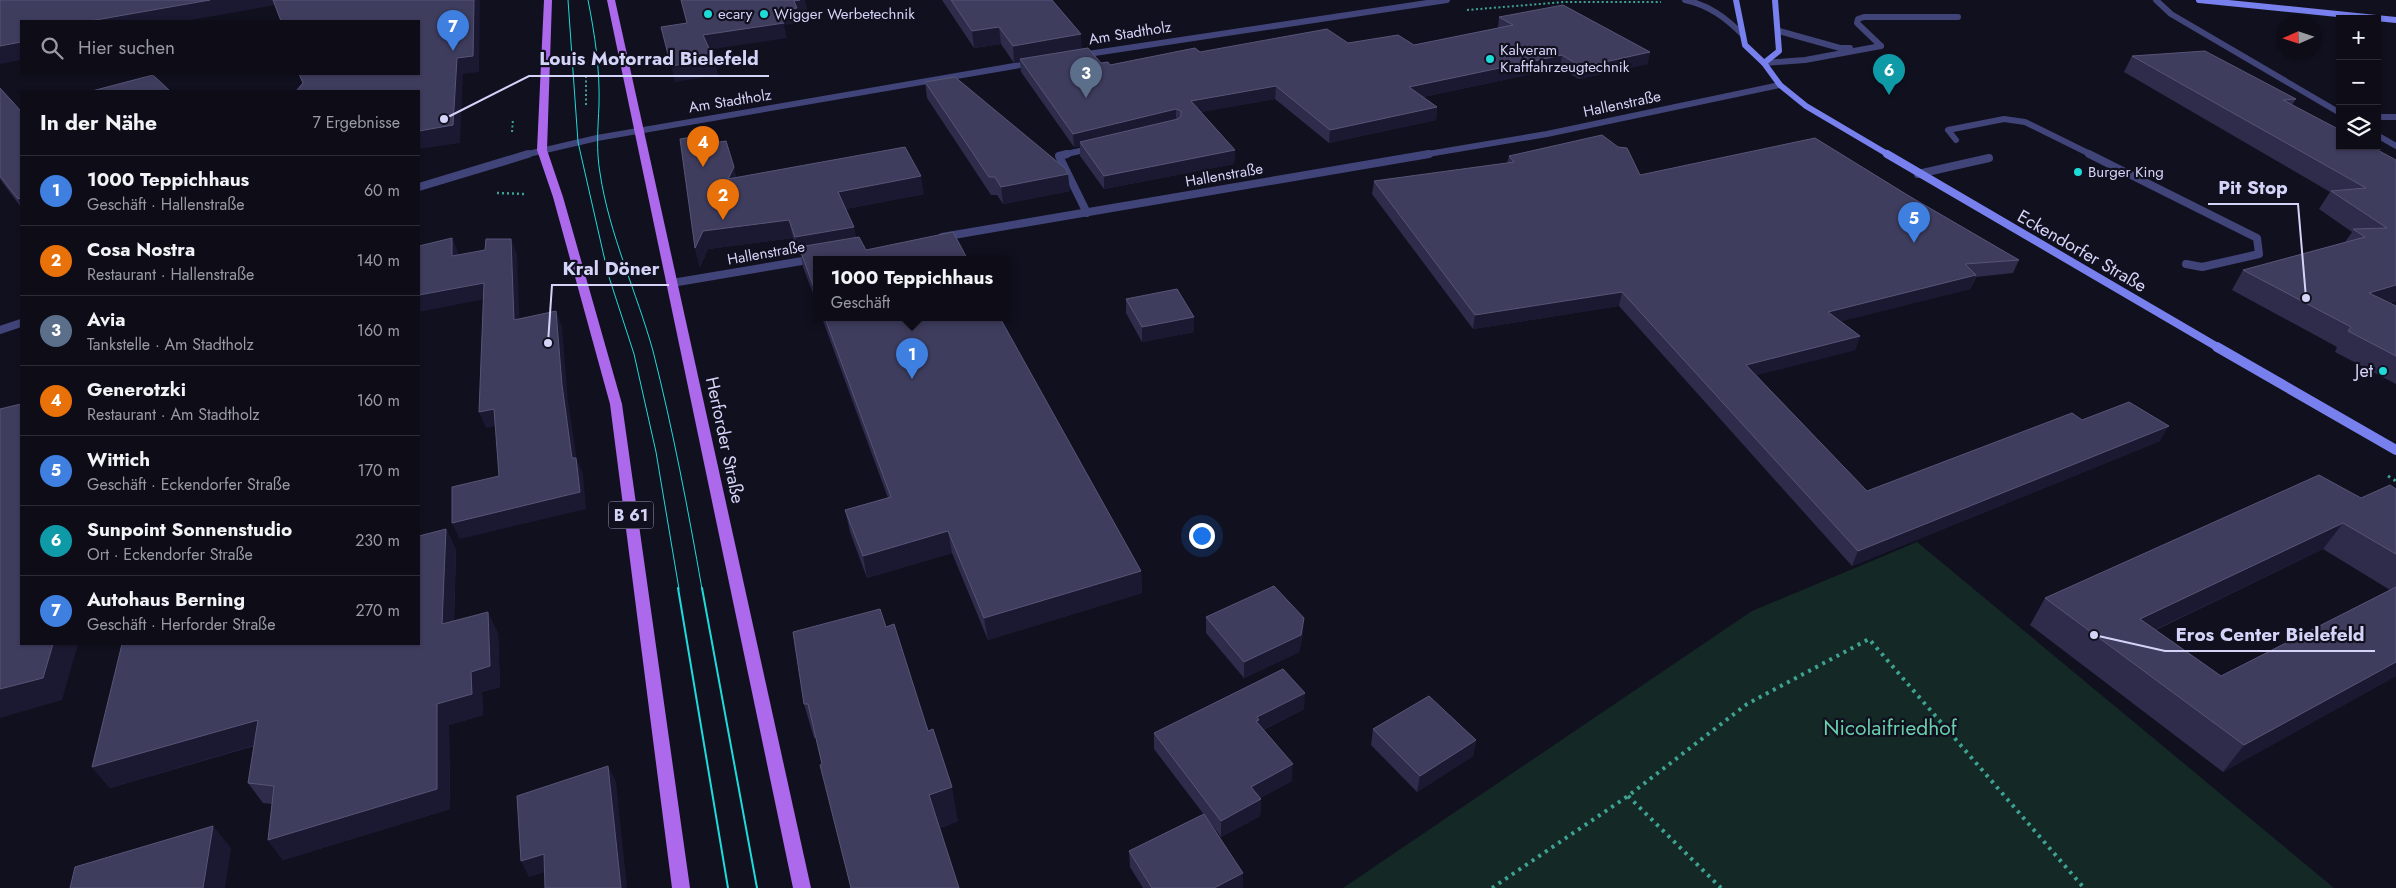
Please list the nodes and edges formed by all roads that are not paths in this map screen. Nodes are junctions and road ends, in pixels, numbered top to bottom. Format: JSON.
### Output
{"nodes":[{"id":1,"x":548,"y":0,"type":"edge"},
{"id":2,"x":610,"y":0,"type":"edge"},
{"id":3,"x":1447,"y":0,"type":"edge"},
{"id":4,"x":1685,"y":0,"type":"edge"},
{"id":5,"x":1736,"y":0,"type":"edge"},
{"id":6,"x":1775,"y":0,"type":"edge"},
{"id":7,"x":2156,"y":0,"type":"edge"},
{"id":8,"x":2199,"y":0,"type":"edge"},
{"id":9,"x":1958,"y":17,"type":"dead end"},
{"id":10,"x":2396,"y":20,"type":"edge"},
{"id":11,"x":1779,"y":31,"type":"junction"},
{"id":12,"x":1743,"y":35,"type":"junction"},
{"id":13,"x":1881,"y":46,"type":"junction"},
{"id":14,"x":1073,"y":56,"type":"edge"},
{"id":15,"x":1037,"y":62,"type":"edge"},
{"id":16,"x":1764,"y":63,"type":"junction"},
{"id":17,"x":1780,"y":85,"type":"junction"},
{"id":18,"x":2336,"y":111,"type":"edge"},
{"id":19,"x":2381,"y":117,"type":"edge"},
{"id":20,"x":2396,"y":118,"type":"edge"},
{"id":21,"x":640,"y":129,"type":"junction"},
{"id":22,"x":2381,"y":137,"type":"edge"},
{"id":23,"x":1956,"y":140,"type":"dead end"},
{"id":24,"x":1104,"y":145,"type":"edge"},
{"id":25,"x":2396,"y":146,"type":"edge"},
{"id":26,"x":542,"y":150,"type":"junction"},
{"id":27,"x":1989,"y":158,"type":"dead end"},
{"id":28,"x":1918,"y":174,"type":"junction"},
{"id":29,"x":420,"y":187,"type":"edge"},
{"id":30,"x":1087,"y":212,"type":"junction"},
{"id":31,"x":938,"y":238,"type":"edge"},
{"id":32,"x":813,"y":259,"type":"edge"},
{"id":33,"x":2186,"y":264,"type":"dead end"},
{"id":34,"x":672,"y":284,"type":"junction"},
{"id":35,"x":20,"y":323,"type":"edge"},
{"id":36,"x":0,"y":330,"type":"edge"},
{"id":37,"x":2396,"y":450,"type":"edge"},
{"id":38,"x":681,"y":888,"type":"edge"},
{"id":39,"x":802,"y":888,"type":"edge"}],
"edges":[{"from":1,"to":26,"type":"main road","number":"B 61"},
{"from":2,"to":21,"type":"main road","name":"Herforder Straße"},
{"from":3,"to":14,"type":"street","name":"Am Stadtholz"},
{"from":4,"to":12,"type":"street"},
{"from":5,"to":12,"type":"main road","name":"Eckendorfer Straße"},
{"from":6,"to":11,"type":"main road"},
{"from":7,"to":18,"type":"street"},
{"from":8,"to":10,"type":"main road"},
{"from":9,"to":13,"type":"street"},
{"from":11,"to":13,"type":"street"},
{"from":11,"to":16,"type":"main road"},
{"from":12,"to":16,"type":"main road","name":"Eckendorfer Straße"},
{"from":13,"to":16,"type":"street"},
{"from":15,"to":21,"type":"street","name":"Am Stadtholz"},
{"from":16,"to":17,"type":"main road","name":"Eckendorfer Straße"},
{"from":17,"to":28,"type":"main road","name":"Eckendorfer Straße"},
{"from":17,"to":30,"type":"street","name":"Hallenstraße"},
{"from":19,"to":20,"type":"street"},
{"from":21,"to":26,"type":"street","name":"Am Stadtholz"},
{"from":21,"to":34,"type":"main road","name":"Herforder Straße"},
{"from":22,"to":25,"type":"street"},
{"from":23,"to":33,"type":"street"},
{"from":24,"to":30,"type":"street"},
{"from":26,"to":29,"type":"street","name":"Am Stadtholz"},
{"from":26,"to":38,"type":"main road","number":"B 61"},
{"from":27,"to":28,"type":"street"},
{"from":28,"to":37,"type":"main road","name":"Eckendorfer Straße"},
{"from":30,"to":31,"type":"street","name":"Hallenstraße"},
{"from":32,"to":34,"type":"street","name":"Hallenstraße"},
{"from":34,"to":39,"type":"main road","name":"Herforder Straße"},
{"from":35,"to":36,"type":"street"}]}
